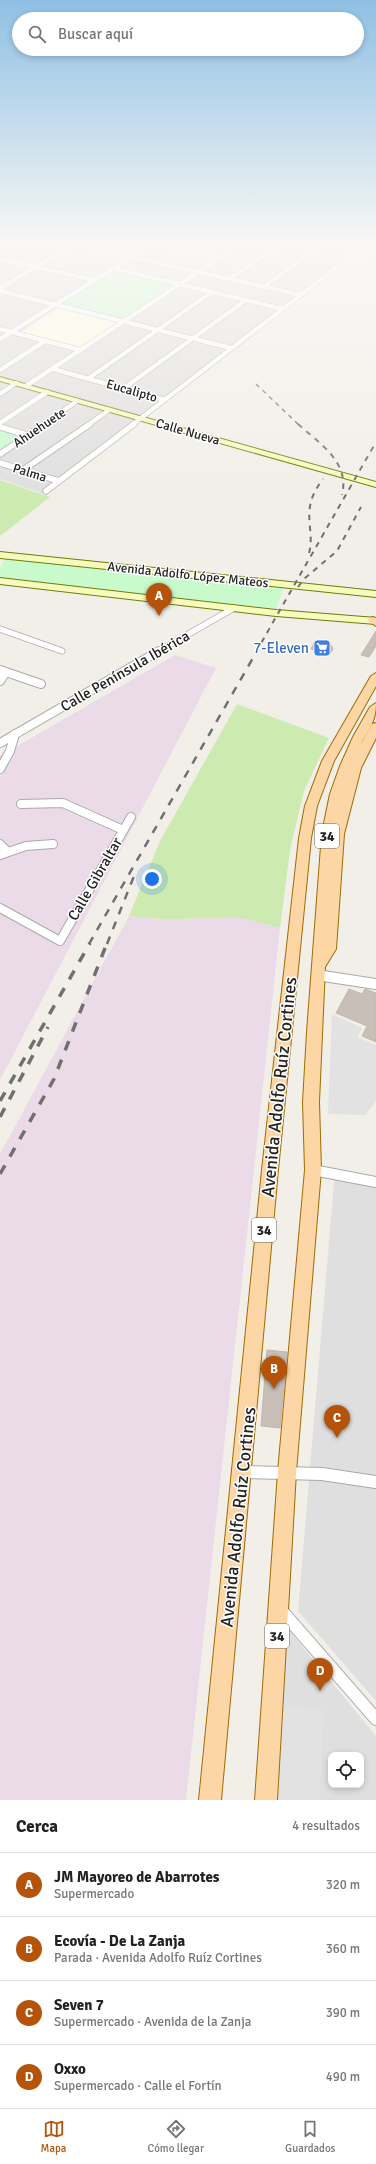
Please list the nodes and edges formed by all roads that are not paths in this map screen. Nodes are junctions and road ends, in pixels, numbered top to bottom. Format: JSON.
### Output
{"nodes":[{"id":1,"x":7,"y":331,"type":"edge"},
{"id":2,"x":109,"y":331,"type":"edge"},
{"id":3,"x":156,"y":331,"type":"edge"},
{"id":4,"x":161,"y":331,"type":"edge"},
{"id":5,"x":203,"y":331,"type":"edge"},
{"id":6,"x":254,"y":331,"type":"edge"},
{"id":7,"x":10,"y":332,"type":"junction"},
{"id":8,"x":0,"y":339,"type":"edge"},
{"id":9,"x":192,"y":339,"type":"junction"},
{"id":10,"x":45,"y":341,"type":"junction"},
{"id":11,"x":231,"y":348,"type":"junction"},
{"id":12,"x":80,"y":350,"type":"junction"},
{"id":13,"x":52,"y":369,"type":"junction"},
{"id":14,"x":0,"y":370,"type":"edge"},
{"id":15,"x":88,"y":378,"type":"junction"},
{"id":16,"x":0,"y":379,"type":"edge"},
{"id":17,"x":16,"y":384,"type":"junction"},
{"id":18,"x":26,"y":386,"type":"junction"},
{"id":19,"x":124,"y":388,"type":"junction"},
{"id":20,"x":47,"y":392,"type":"junction"},
{"id":21,"x":0,"y":394,"type":"edge"},
{"id":22,"x":165,"y":400,"type":"junction"},
{"id":23,"x":77,"y":401,"type":"junction"},
{"id":24,"x":109,"y":410,"type":"junction"},
{"id":25,"x":141,"y":418,"type":"junction"},
{"id":26,"x":0,"y":423,"type":"edge"},
{"id":27,"x":0,"y":427,"type":"edge"},
{"id":28,"x":27,"y":435,"type":"junction"},
{"id":29,"x":0,"y":454,"type":"edge"},
{"id":30,"x":0,"y":463,"type":"edge"},
{"id":31,"x":23,"y":470,"type":"junction"},
{"id":32,"x":59,"y":481,"type":"junction"},
{"id":33,"x":376,"y":485,"type":"edge"},
{"id":34,"x":46,"y":491,"type":"dead end"},
{"id":35,"x":1,"y":557,"type":"edge"},
{"id":36,"x":0,"y":582,"type":"edge"},
{"id":37,"x":376,"y":594,"type":"edge"},
{"id":38,"x":234,"y":608,"type":"junction"},
{"id":39,"x":375,"y":621,"type":"edge"},
{"id":40,"x":0,"y":629,"type":"edge"},
{"id":41,"x":62,"y":651,"type":"dead end"},
{"id":42,"x":3,"y":671,"type":"edge"},
{"id":43,"x":376,"y":676,"type":"edge"},
{"id":44,"x":0,"y":681,"type":"edge"},
{"id":45,"x":41,"y":684,"type":"dead end"},
{"id":46,"x":376,"y":707,"type":"edge"},
{"id":47,"x":376,"y":727,"type":"edge"},
{"id":48,"x":15,"y":734,"type":"junction"},
{"id":49,"x":0,"y":743,"type":"edge"},
{"id":50,"x":0,"y":769,"type":"edge"},
{"id":51,"x":21,"y":804,"type":"dead end"},
{"id":52,"x":131,"y":817,"type":"dead end"},
{"id":53,"x":123,"y":830,"type":"junction"},
{"id":54,"x":0,"y":844,"type":"edge"},
{"id":55,"x":53,"y":844,"type":"dead end"},
{"id":56,"x":3,"y":853,"type":"edge"},
{"id":57,"x":0,"y":908,"type":"edge"},
{"id":58,"x":317,"y":972,"type":"junction"},
{"id":59,"x":376,"y":984,"type":"edge"},
{"id":60,"x":313,"y":1170,"type":"junction"},
{"id":61,"x":376,"y":1182,"type":"edge"},
{"id":62,"x":242,"y":1472,"type":"junction"},
{"id":63,"x":287,"y":1472,"type":"junction"},
{"id":64,"x":376,"y":1482,"type":"edge"},
{"id":65,"x":279,"y":1607,"type":"junction"},
{"id":66,"x":376,"y":1719,"type":"edge"},
{"id":67,"x":210,"y":1800,"type":"edge"},
{"id":68,"x":266,"y":1800,"type":"edge"}],
"edges":[{"from":1,"to":7,"type":"street"},
{"from":2,"to":12,"type":"street"},
{"from":3,"to":15,"type":"street"},
{"from":4,"to":9,"type":"street"},
{"from":5,"to":9,"type":"street"},
{"from":6,"to":11,"type":"street"},
{"from":7,"to":8,"type":"street"},
{"from":7,"to":10,"type":"street"},
{"from":9,"to":11,"type":"street"},
{"from":9,"to":19,"type":"street"},
{"from":10,"to":12,"type":"street"},
{"from":10,"to":14,"type":"street"},
{"from":11,"to":22,"type":"street"},
{"from":12,"to":13,"type":"street"},
{"from":13,"to":15,"type":"street","name":"Eucalipto"},
{"from":13,"to":18,"type":"street"},
{"from":15,"to":19,"type":"street","name":"Eucalipto"},
{"from":16,"to":17,"type":"main road","name":"Calle Nueva"},
{"from":17,"to":18,"type":"main road","name":"Calle Nueva"},
{"from":17,"to":21,"type":"street"},
{"from":18,"to":20,"type":"main road","name":"Calle Nueva"},
{"from":19,"to":22,"type":"street","name":"Eucalipto"},
{"from":20,"to":23,"type":"main road","name":"Calle Nueva"},
{"from":20,"to":26,"type":"street"},
{"from":22,"to":25,"type":"street"},
{"from":23,"to":24,"type":"main road","name":"Calle Nueva"},
{"from":23,"to":28,"type":"street","name":"Ahuehuete"},
{"from":24,"to":25,"type":"main road","name":"Calle Nueva"},
{"from":24,"to":31,"type":"street"},
{"from":25,"to":32,"type":"street"},
{"from":25,"to":33,"type":"main road","name":"Calle Nueva"},
{"from":27,"to":28,"type":"street"},
{"from":28,"to":29,"type":"street","name":"Ahuehuete"},
{"from":30,"to":31,"type":"street","name":"Palma"},
{"from":31,"to":32,"type":"street","name":"Palma"},
{"from":32,"to":34,"type":"street"},
{"from":35,"to":37,"type":"main road","name":"Avenida Adolfo López Mateos"},
{"from":36,"to":38,"type":"main road","name":"Avenida Adolfo López Mateos"},
{"from":38,"to":39,"type":"main road","name":"Avenida Adolfo López Mateos"},
{"from":38,"to":48,"type":"street","name":"Calle Península Ibérica"},
{"from":40,"to":41,"type":"street"},
{"from":42,"to":44,"type":"street"},
{"from":42,"to":45,"type":"street"},
{"from":43,"to":62,"type":"main road","name":"Avenida Adolfo Ruíz Cortines","number":"34"},
{"from":46,"to":58,"type":"main road","name":"Avenida Adolfo Ruíz Cortines","number":"34"},
{"from":47,"to":58,"type":"main road","name":"Avenida Adolfo Ruíz Cortines","number":"34"},
{"from":48,"to":49,"type":"street","name":"Calle Península Ibérica"},
{"from":48,"to":50,"type":"street"},
{"from":51,"to":53,"type":"street"},
{"from":52,"to":53,"type":"street","name":"Calle Gibraltar"},
{"from":53,"to":57,"type":"street","name":"Calle Gibraltar"},
{"from":54,"to":56,"type":"street"},
{"from":55,"to":56,"type":"street"},
{"from":58,"to":59,"type":"street"},
{"from":58,"to":60,"type":"main road","name":"Avenida Adolfo Ruíz Cortines","number":"34"},
{"from":60,"to":61,"type":"street"},
{"from":60,"to":63,"type":"main road","name":"Avenida Adolfo Ruíz Cortines","number":"34"},
{"from":62,"to":63,"type":"street"},
{"from":62,"to":67,"type":"main road","name":"Avenida Adolfo Ruíz Cortines","number":"34"},
{"from":63,"to":64,"type":"street"},
{"from":63,"to":65,"type":"main road","name":"Avenida Adolfo Ruíz Cortines","number":"34"},
{"from":65,"to":66,"type":"street"},
{"from":65,"to":68,"type":"main road","name":"Avenida Adolfo Ruíz Cortines","number":"34"}]}
